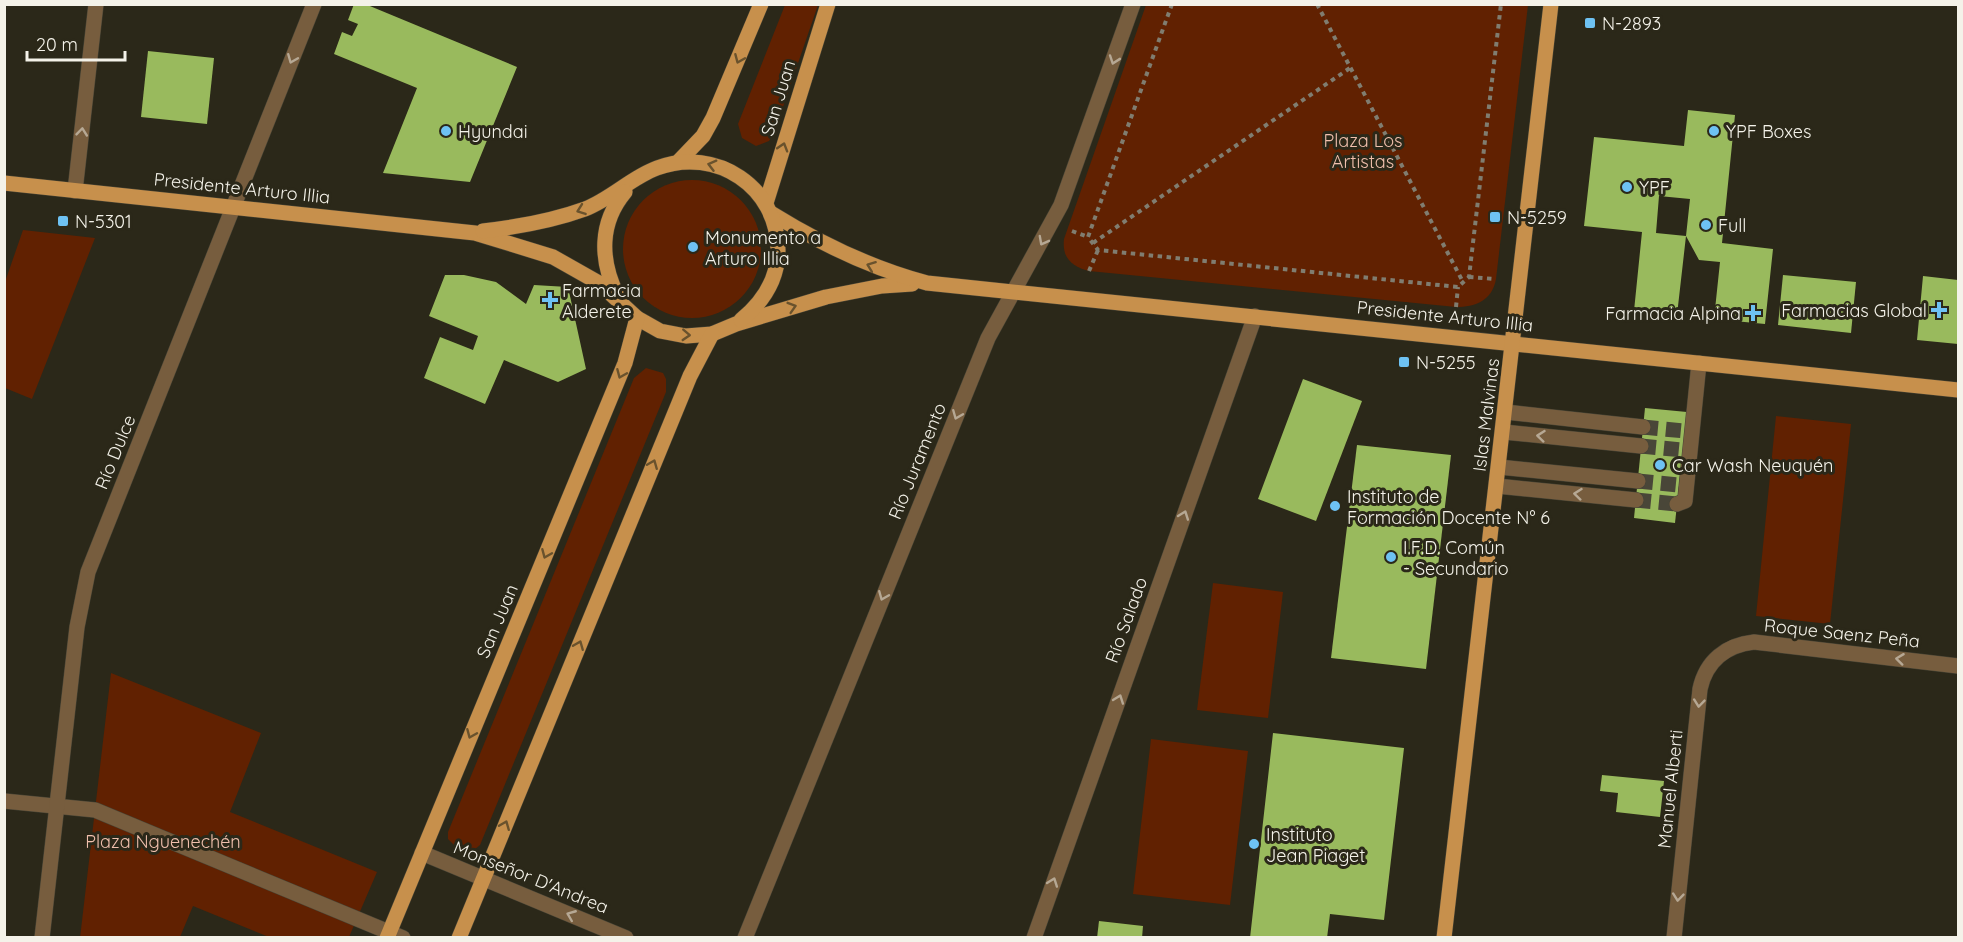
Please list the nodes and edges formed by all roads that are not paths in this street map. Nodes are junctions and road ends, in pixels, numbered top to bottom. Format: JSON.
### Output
{"nodes":[{"id":1,"x":96,"y":4,"type":"edge"},
{"id":2,"x":314,"y":4,"type":"edge"},
{"id":3,"x":761,"y":4,"type":"edge"},
{"id":4,"x":828,"y":4,"type":"edge"},
{"id":5,"x":1133,"y":4,"type":"edge"},
{"id":6,"x":1551,"y":4,"type":"edge"},
{"id":7,"x":679,"y":162,"type":"junction"},
{"id":8,"x":4,"y":183,"type":"edge"},
{"id":9,"x":633,"y":183,"type":"junction"},
{"id":10,"x":75,"y":190,"type":"junction"},
{"id":11,"x":233,"y":207,"type":"junction"},
{"id":12,"x":768,"y":208,"type":"junction"},
{"id":13,"x":475,"y":232,"type":"junction"},
{"id":14,"x":927,"y":283,"type":"junction"},
{"id":15,"x":1015,"y":292,"type":"junction"},
{"id":16,"x":618,"y":299,"type":"junction"},
{"id":17,"x":1255,"y":316,"type":"junction"},
{"id":18,"x":637,"y":318,"type":"junction"},
{"id":19,"x":736,"y":324,"type":"junction"},
{"id":20,"x":712,"y":334,"type":"junction"},
{"id":21,"x":1514,"y":343,"type":"junction"},
{"id":22,"x":1699,"y":363,"type":"junction"},
{"id":23,"x":1959,"y":390,"type":"edge"},
{"id":24,"x":1506,"y":412,"type":"junction"},
{"id":25,"x":1643,"y":427,"type":"tunnel mouth"},
{"id":26,"x":1503,"y":432,"type":"junction"},
{"id":27,"x":1641,"y":446,"type":"tunnel mouth"},
{"id":28,"x":1499,"y":467,"type":"junction"},
{"id":29,"x":1638,"y":481,"type":"tunnel mouth"},
{"id":30,"x":1497,"y":486,"type":"junction"},
{"id":31,"x":1636,"y":500,"type":"tunnel mouth"},
{"id":32,"x":1677,"y":504,"type":"dead end"},
{"id":33,"x":1722,"y":652,"type":"joint"},
{"id":34,"x":1959,"y":666,"type":"edge"},
{"id":35,"x":4,"y":801,"type":"edge"},
{"id":36,"x":57,"y":806,"type":"junction"},
{"id":37,"x":422,"y":853,"type":"junction"},
{"id":38,"x":483,"y":879,"type":"junction"},
{"id":39,"x":393,"y":936,"type":"edge"},
{"id":40,"x":42,"y":938,"type":"edge"},
{"id":41,"x":459,"y":938,"type":"edge"},
{"id":42,"x":626,"y":938,"type":"edge"},
{"id":43,"x":745,"y":938,"type":"edge"},
{"id":44,"x":1034,"y":938,"type":"edge"},
{"id":45,"x":1444,"y":938,"type":"edge"},
{"id":46,"x":1674,"y":938,"type":"edge"}],
"edges":[{"from":10,"to":1,"type":"street","one_way":true},
{"from":2,"to":11,"type":"street","name":"Río Dulce","one_way":true},
{"from":3,"to":7,"type":"main road","one_way":true},
{"from":12,"to":4,"type":"main road","name":"San Juan","one_way":true},
{"from":5,"to":15,"type":"street","name":"Río Juramento","one_way":true},
{"from":6,"to":21,"type":"main road","name":"Islas Malvinas"},
{"from":7,"to":9,"type":"main road","name":"Presidente Arturo Illia"},
{"from":12,"to":7,"type":"main road","name":"Presidente Arturo Illia","one_way":true},
{"from":8,"to":10,"type":"main road","name":"Presidente Arturo Illia"},
{"from":9,"to":13,"type":"main road","name":"Presidente Arturo Illia","one_way":true},
{"from":9,"to":16,"type":"main road","name":"Presidente Arturo Illia"},
{"from":10,"to":11,"type":"main road","name":"Presidente Arturo Illia"},
{"from":11,"to":13,"type":"main road","name":"Presidente Arturo Illia"},
{"from":11,"to":36,"type":"street","name":"Río Dulce"},
{"from":14,"to":12,"type":"main road","name":"Presidente Arturo Illia","one_way":true},
{"from":12,"to":19,"type":"main road","name":"Presidente Arturo Illia"},
{"from":13,"to":16,"type":"main road","name":"Presidente Arturo Illia"},
{"from":14,"to":15,"type":"main road","name":"Presidente Arturo Illia"},
{"from":19,"to":14,"type":"main road","name":"Presidente Arturo Illia","one_way":true},
{"from":15,"to":17,"type":"main road","name":"Presidente Arturo Illia"},
{"from":15,"to":43,"type":"street","name":"Río Juramento","one_way":true},
{"from":16,"to":18,"type":"main road","name":"Presidente Arturo Illia"},
{"from":17,"to":21,"type":"main road","name":"Presidente Arturo Illia"},
{"from":44,"to":17,"type":"street","name":"Río Salado","one_way":true},
{"from":18,"to":20,"type":"main road","name":"Presidente Arturo Illia","one_way":true},
{"from":18,"to":37,"type":"main road","name":"San Juan","one_way":true},
{"from":19,"to":20,"type":"main road","name":"Presidente Arturo Illia"},
{"from":38,"to":20,"type":"main road","one_way":true},
{"from":21,"to":22,"type":"main road","name":"Presidente Arturo Illia"},
{"from":21,"to":24,"type":"main road","name":"Islas Malvinas"},
{"from":22,"to":23,"type":"main road","name":"Presidente Arturo Illia"},
{"from":22,"to":32,"type":"street"},
{"from":24,"to":25,"type":"street"},
{"from":24,"to":26,"type":"main road","name":"Islas Malvinas"},
{"from":27,"to":26,"type":"street","one_way":true},
{"from":26,"to":28,"type":"main road","name":"Islas Malvinas"},
{"from":28,"to":29,"type":"street"},
{"from":28,"to":30,"type":"main road","name":"Islas Malvinas"},
{"from":31,"to":30,"type":"street","one_way":true},
{"from":30,"to":45,"type":"main road","name":"Islas Malvinas"},
{"from":34,"to":33,"type":"street","name":"Roque Saenz Peña","one_way":true},
{"from":33,"to":46,"type":"street","name":"Manuel Alberti","one_way":true},
{"from":35,"to":36,"type":"street"},
{"from":36,"to":39,"type":"street"},
{"from":36,"to":40,"type":"street","name":"Río Dulce"},
{"from":37,"to":38,"type":"street","name":"Monseñor D'Andrea"},
{"from":37,"to":39,"type":"main road","name":"San Juan"},
{"from":38,"to":41,"type":"main road"},
{"from":42,"to":38,"type":"street","name":"Monseñor D'Andrea","one_way":true}]}
